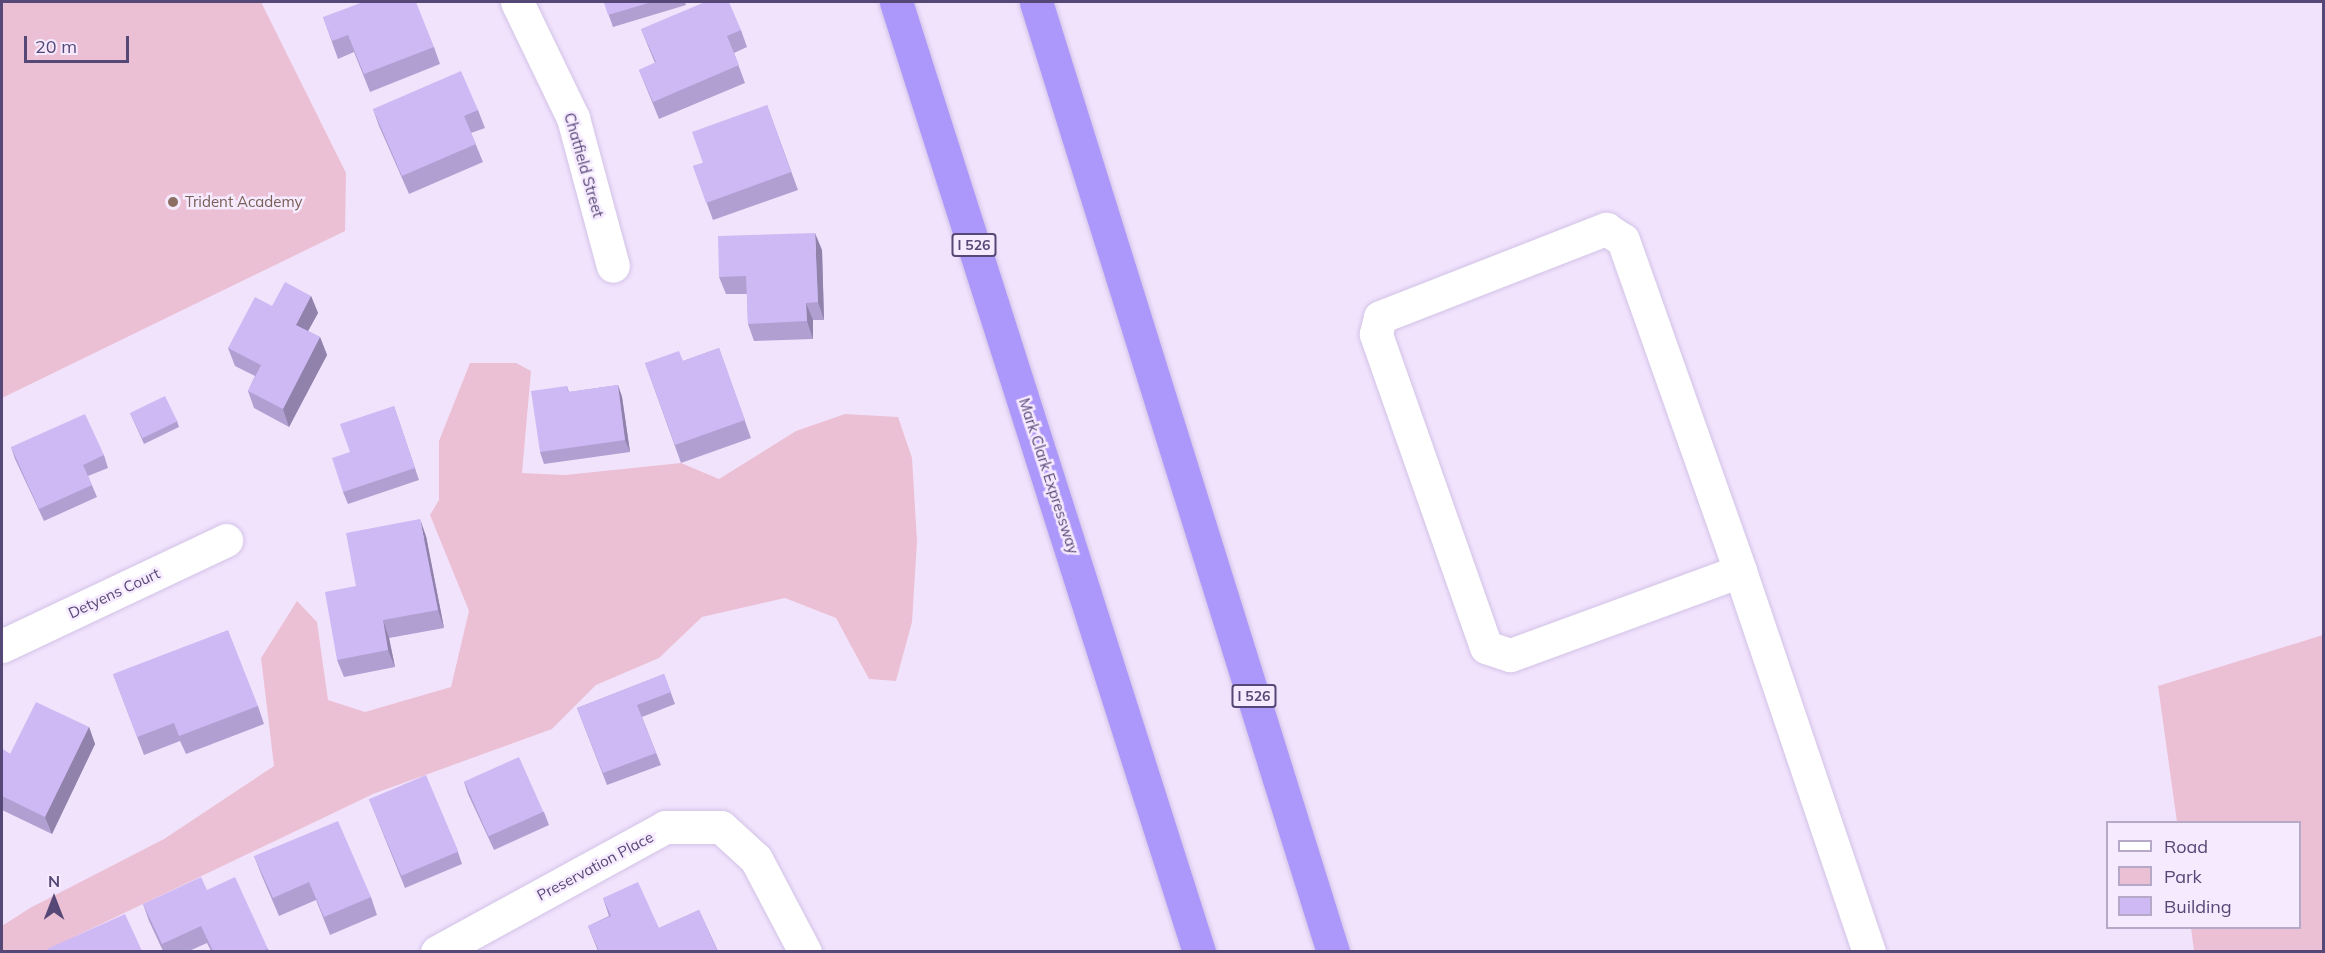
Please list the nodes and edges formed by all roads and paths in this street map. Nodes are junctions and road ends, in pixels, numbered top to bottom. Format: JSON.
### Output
{"nodes":[{"id":1,"x":517,"y":2,"type":"edge"},
{"id":2,"x":896,"y":2,"type":"edge"},
{"id":3,"x":1036,"y":2,"type":"edge"},
{"id":4,"x":613,"y":266,"type":"dead end"},
{"id":5,"x":226,"y":540,"type":"dead end"},
{"id":6,"x":1740,"y":571,"type":"junction"},
{"id":7,"x":2,"y":646,"type":"edge"},
{"id":8,"x":1116,"y":685,"type":"junction"},
{"id":9,"x":437,"y":951,"type":"edge"},
{"id":10,"x":805,"y":951,"type":"edge"},
{"id":11,"x":1178,"y":951,"type":"edge"},
{"id":12,"x":1199,"y":951,"type":"edge"},
{"id":13,"x":1333,"y":951,"type":"edge"},
{"id":14,"x":1869,"y":951,"type":"edge"}],
"edges":[{"from":1,"to":4,"type":"street","name":"Chatfield Street"},
{"from":2,"to":8,"type":"highway","name":"Mark Clark Expressway","number":"I 526"},
{"from":3,"to":13,"type":"highway","number":"I 526"},
{"from":5,"to":7,"type":"street","name":"Detyens Court"},
{"from":6,"to":6,"type":"street"},
{"from":6,"to":14,"type":"street"},
{"from":8,"to":11,"type":"highway"},
{"from":8,"to":12,"type":"highway","name":"Mark Clark Expressway","number":"I 526"},
{"from":9,"to":10,"type":"street","name":"Preservation Place"}]}
